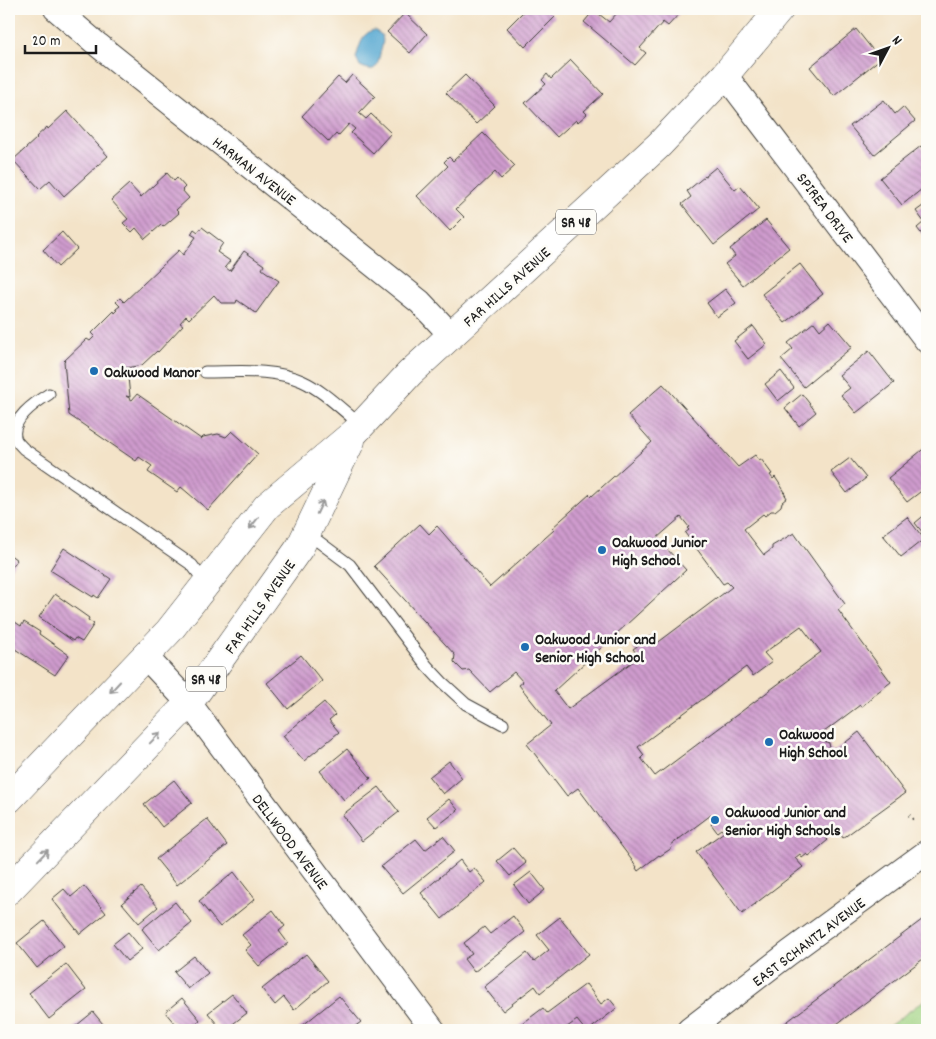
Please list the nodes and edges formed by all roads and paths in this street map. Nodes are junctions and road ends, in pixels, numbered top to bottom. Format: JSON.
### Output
{"nodes":[{"id":1,"x":56,"y":9,"type":"edge"},
{"id":2,"x":780,"y":9,"type":"edge"},
{"id":3,"x":725,"y":74,"type":"junction"},
{"id":4,"x":451,"y":335,"type":"junction"},
{"id":5,"x":927,"y":341,"type":"edge"},
{"id":6,"x":205,"y":372,"type":"dead end"},
{"id":7,"x":49,"y":394,"type":"dead end"},
{"id":8,"x":358,"y":429,"type":"junction"},
{"id":9,"x":307,"y":533,"type":"junction"},
{"id":10,"x":206,"y":584,"type":"junction"},
{"id":11,"x":145,"y":656,"type":"junction"},
{"id":12,"x":189,"y":703,"type":"junction"},
{"id":13,"x":503,"y":724,"type":"dead end"},
{"id":14,"x":9,"y":799,"type":"edge"},
{"id":15,"x":909,"y":815,"type":"dead end"},
{"id":16,"x":914,"y":820,"type":"dead end"},
{"id":17,"x":927,"y":852,"type":"edge"},
{"id":18,"x":9,"y":890,"type":"edge"},
{"id":19,"x":432,"y":1030,"type":"edge"},
{"id":20,"x":689,"y":1030,"type":"edge"}],
"edges":[{"from":1,"to":4,"type":"street","name":"HARMAN AVENUE"},
{"from":2,"to":3,"type":"main road","name":"FAR HILLS AVENUE","number":"SR 48"},
{"from":3,"to":4,"type":"main road","name":"FAR HILLS AVENUE","number":"SR 48"},
{"from":3,"to":5,"type":"street","name":"SPIREA DRIVE"},
{"from":4,"to":8,"type":"main road","name":"FAR HILLS AVENUE","number":"SR 48"},
{"from":6,"to":8,"type":"lane"},
{"from":7,"to":10,"type":"lane"},
{"from":9,"to":8,"type":"main road","name":"FAR HILLS AVENUE","number":"SR 48","one_way":true},
{"from":8,"to":10,"type":"main road","name":"FAR HILLS AVENUE","number":"SR 48","one_way":true},
{"from":9,"to":12,"type":"main road","name":"FAR HILLS AVENUE","number":"SR 48"},
{"from":9,"to":13,"type":"lane"},
{"from":10,"to":11,"type":"main road","name":"FAR HILLS AVENUE","number":"SR 48"},
{"from":11,"to":12,"type":"street","name":"DELLWOOD AVENUE"},
{"from":11,"to":14,"type":"main road","name":"FAR HILLS AVENUE","number":"SR 48","one_way":true},
{"from":18,"to":12,"type":"main road","name":"FAR HILLS AVENUE","number":"SR 48","one_way":true},
{"from":12,"to":19,"type":"street","name":"DELLWOOD AVENUE"},
{"from":15,"to":16,"type":"path"},
{"from":17,"to":20,"type":"street","name":"EAST SCHANTZ AVENUE"}]}
